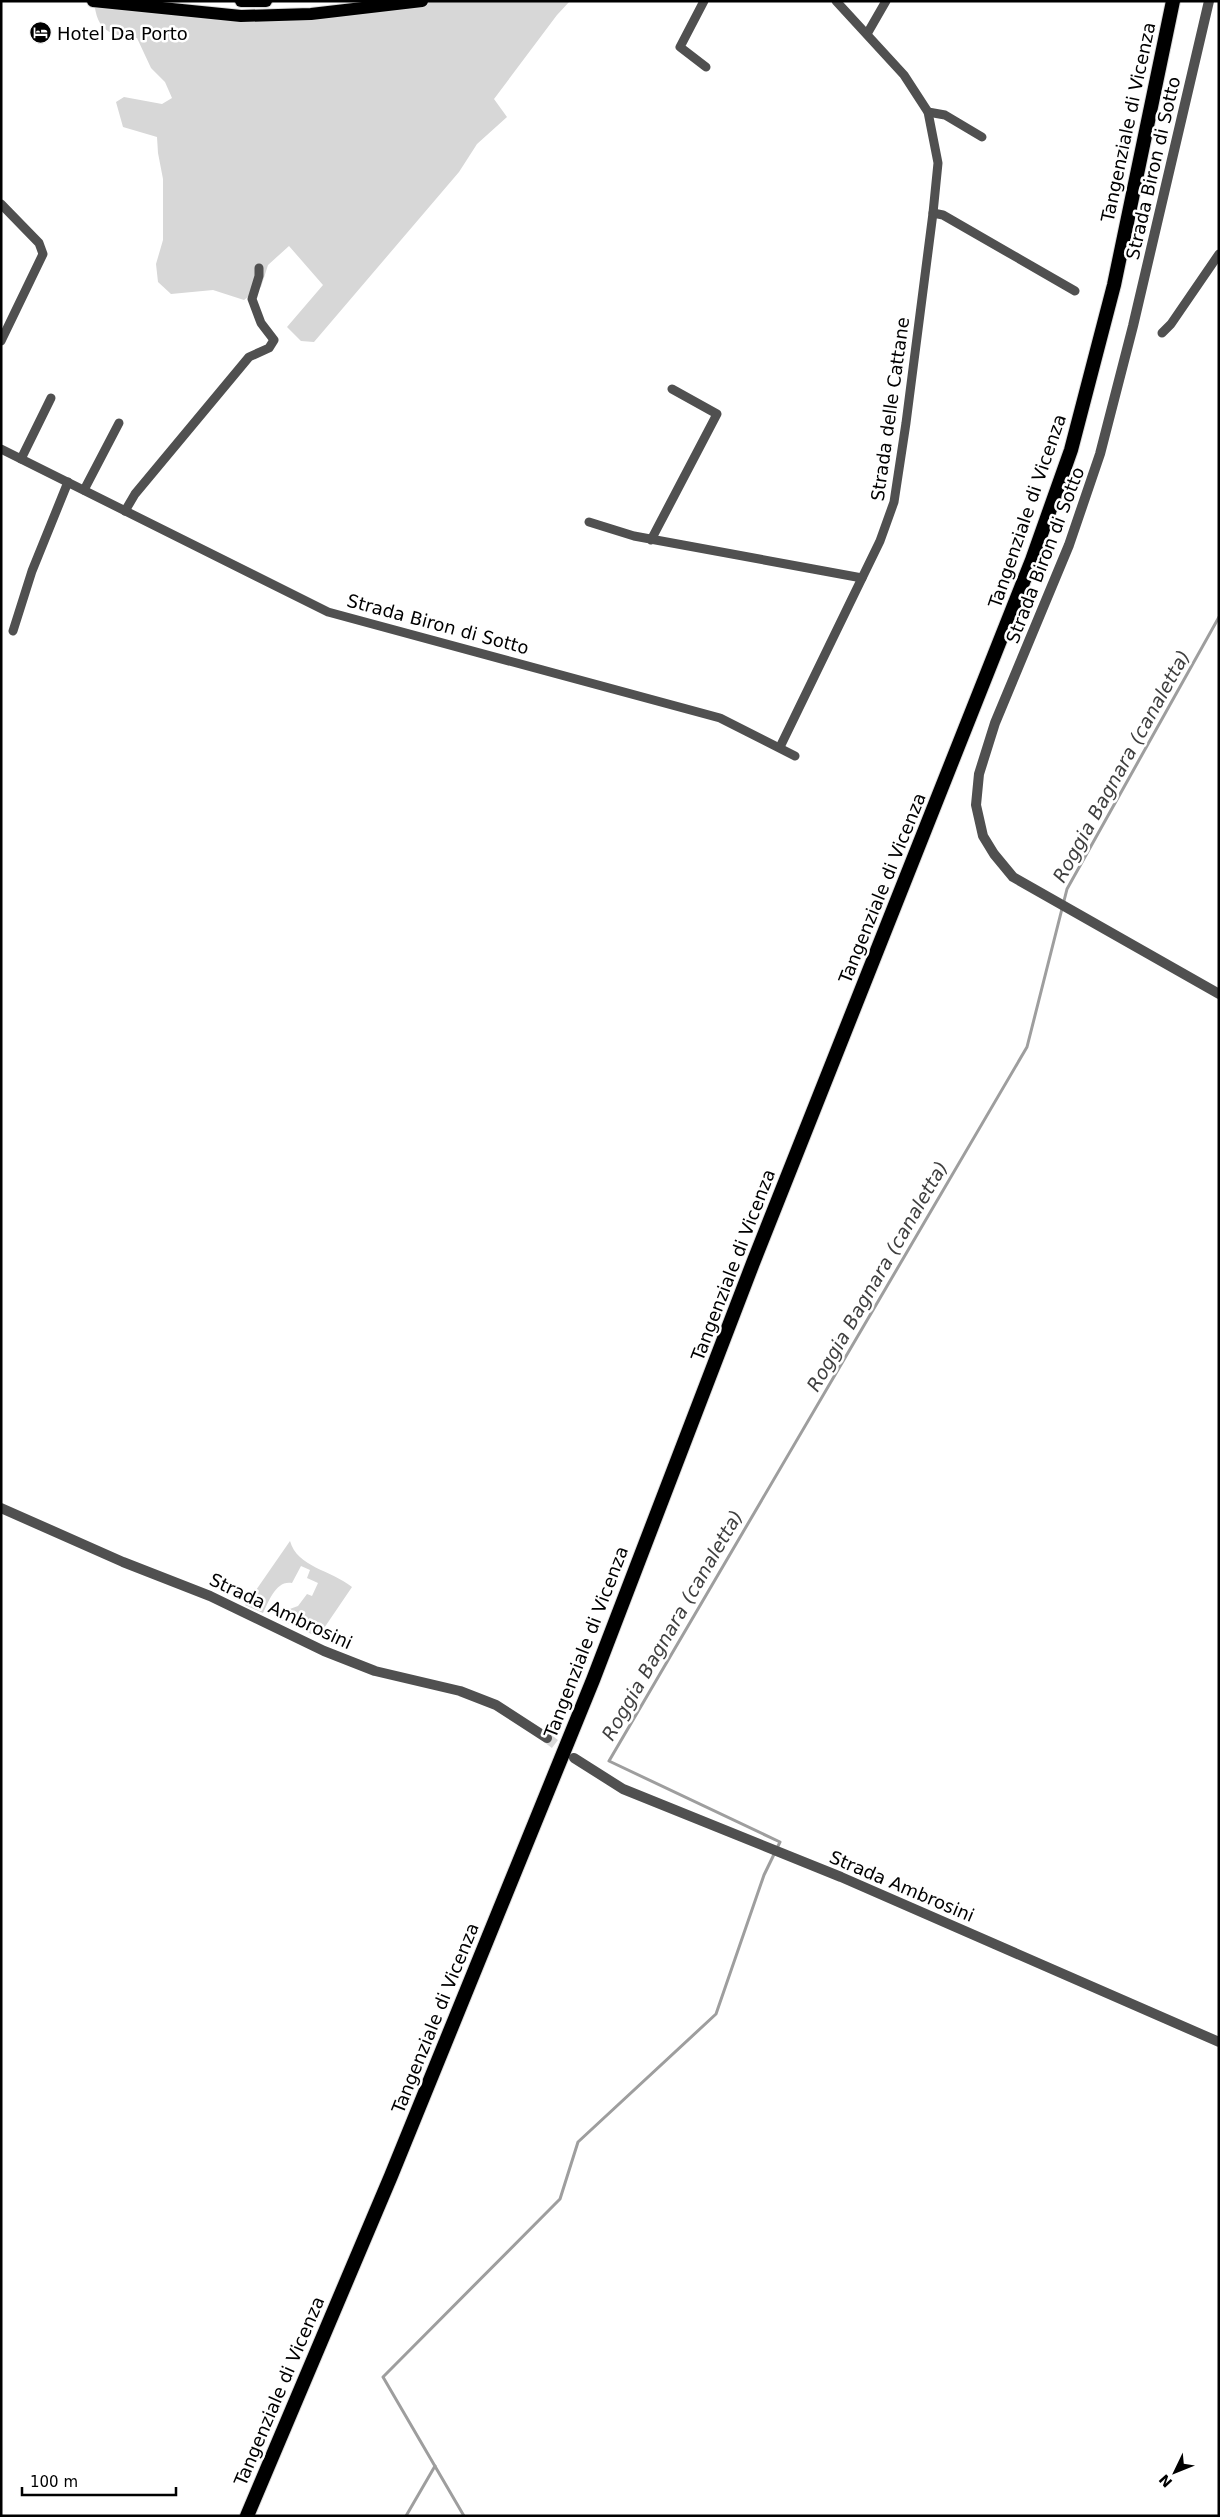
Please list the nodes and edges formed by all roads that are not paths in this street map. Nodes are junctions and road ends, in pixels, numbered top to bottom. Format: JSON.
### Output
{"nodes":[{"id":1,"x":93,"y":1,"type":"edge"},
{"id":2,"x":241,"y":1,"type":"edge"},
{"id":3,"x":266,"y":1,"type":"edge"},
{"id":4,"x":422,"y":1,"type":"edge"},
{"id":5,"x":704,"y":1,"type":"edge"},
{"id":6,"x":836,"y":1,"type":"edge"},
{"id":7,"x":886,"y":1,"type":"edge"},
{"id":8,"x":1173,"y":1,"type":"edge"},
{"id":9,"x":1209,"y":1,"type":"edge"},
{"id":10,"x":868,"y":34,"type":"junction"},
{"id":11,"x":706,"y":66,"type":"dead end"},
{"id":12,"x":928,"y":112,"type":"junction"},
{"id":13,"x":982,"y":137,"type":"dead end"},
{"id":14,"x":1,"y":204,"type":"edge"},
{"id":15,"x":933,"y":213,"type":"junction"},
{"id":16,"x":1219,"y":254,"type":"edge"},
{"id":17,"x":259,"y":268,"type":"dead end"},
{"id":18,"x":1075,"y":291,"type":"dead end"},
{"id":19,"x":1162,"y":333,"type":"dead end"},
{"id":20,"x":1,"y":341,"type":"edge"},
{"id":21,"x":672,"y":389,"type":"dead end"},
{"id":22,"x":51,"y":398,"type":"dead end"},
{"id":23,"x":119,"y":423,"type":"dead end"},
{"id":24,"x":1,"y":449,"type":"edge"},
{"id":25,"x":20,"y":459,"type":"junction"},
{"id":26,"x":68,"y":482,"type":"junction"},
{"id":27,"x":84,"y":490,"type":"junction"},
{"id":28,"x":125,"y":511,"type":"junction"},
{"id":29,"x":589,"y":522,"type":"dead end"},
{"id":30,"x":651,"y":540,"type":"junction"},
{"id":31,"x":862,"y":578,"type":"junction"},
{"id":32,"x":13,"y":631,"type":"dead end"},
{"id":33,"x":780,"y":747,"type":"junction"},
{"id":34,"x":796,"y":756,"type":"dead end"},
{"id":35,"x":1219,"y":994,"type":"edge"},
{"id":36,"x":1,"y":1508,"type":"edge"},
{"id":37,"x":547,"y":1738,"type":"tunnel mouth"},
{"id":38,"x":574,"y":1758,"type":"tunnel mouth"},
{"id":39,"x":1219,"y":2042,"type":"edge"},
{"id":40,"x":247,"y":2516,"type":"edge"}],
"edges":[{"from":1,"to":4,"type":"main road"},
{"from":2,"to":3,"type":"main road"},
{"from":5,"to":11,"type":"street"},
{"from":6,"to":10,"type":"street","name":"Strada delle Cattane"},
{"from":7,"to":10,"type":"street"},
{"from":8,"to":40,"type":"highway","name":"Tangenziale di Vicenza"},
{"from":9,"to":35,"type":"street","name":"Strada Biron di Sotto"},
{"from":10,"to":12,"type":"street","name":"Strada delle Cattane"},
{"from":12,"to":13,"type":"street"},
{"from":12,"to":15,"type":"street","name":"Strada delle Cattane"},
{"from":14,"to":20,"type":"street"},
{"from":15,"to":18,"type":"street"},
{"from":15,"to":31,"type":"street","name":"Strada delle Cattane"},
{"from":16,"to":19,"type":"street"},
{"from":17,"to":28,"type":"street"},
{"from":21,"to":30,"type":"street"},
{"from":22,"to":25,"type":"street"},
{"from":23,"to":27,"type":"street"},
{"from":24,"to":25,"type":"street","name":"Strada Biron di Sotto"},
{"from":25,"to":26,"type":"street","name":"Strada Biron di Sotto"},
{"from":26,"to":27,"type":"street","name":"Strada Biron di Sotto"},
{"from":26,"to":32,"type":"street"},
{"from":27,"to":28,"type":"street","name":"Strada Biron di Sotto"},
{"from":28,"to":33,"type":"street","name":"Strada Biron di Sotto"},
{"from":29,"to":30,"type":"street"},
{"from":30,"to":31,"type":"street"},
{"from":31,"to":33,"type":"street","name":"Strada delle Cattane"},
{"from":33,"to":34,"type":"street","name":"Strada Biron di Sotto"},
{"from":36,"to":37,"type":"street","name":"Strada Ambrosini"},
{"from":38,"to":39,"type":"street","name":"Strada Ambrosini"}]}
